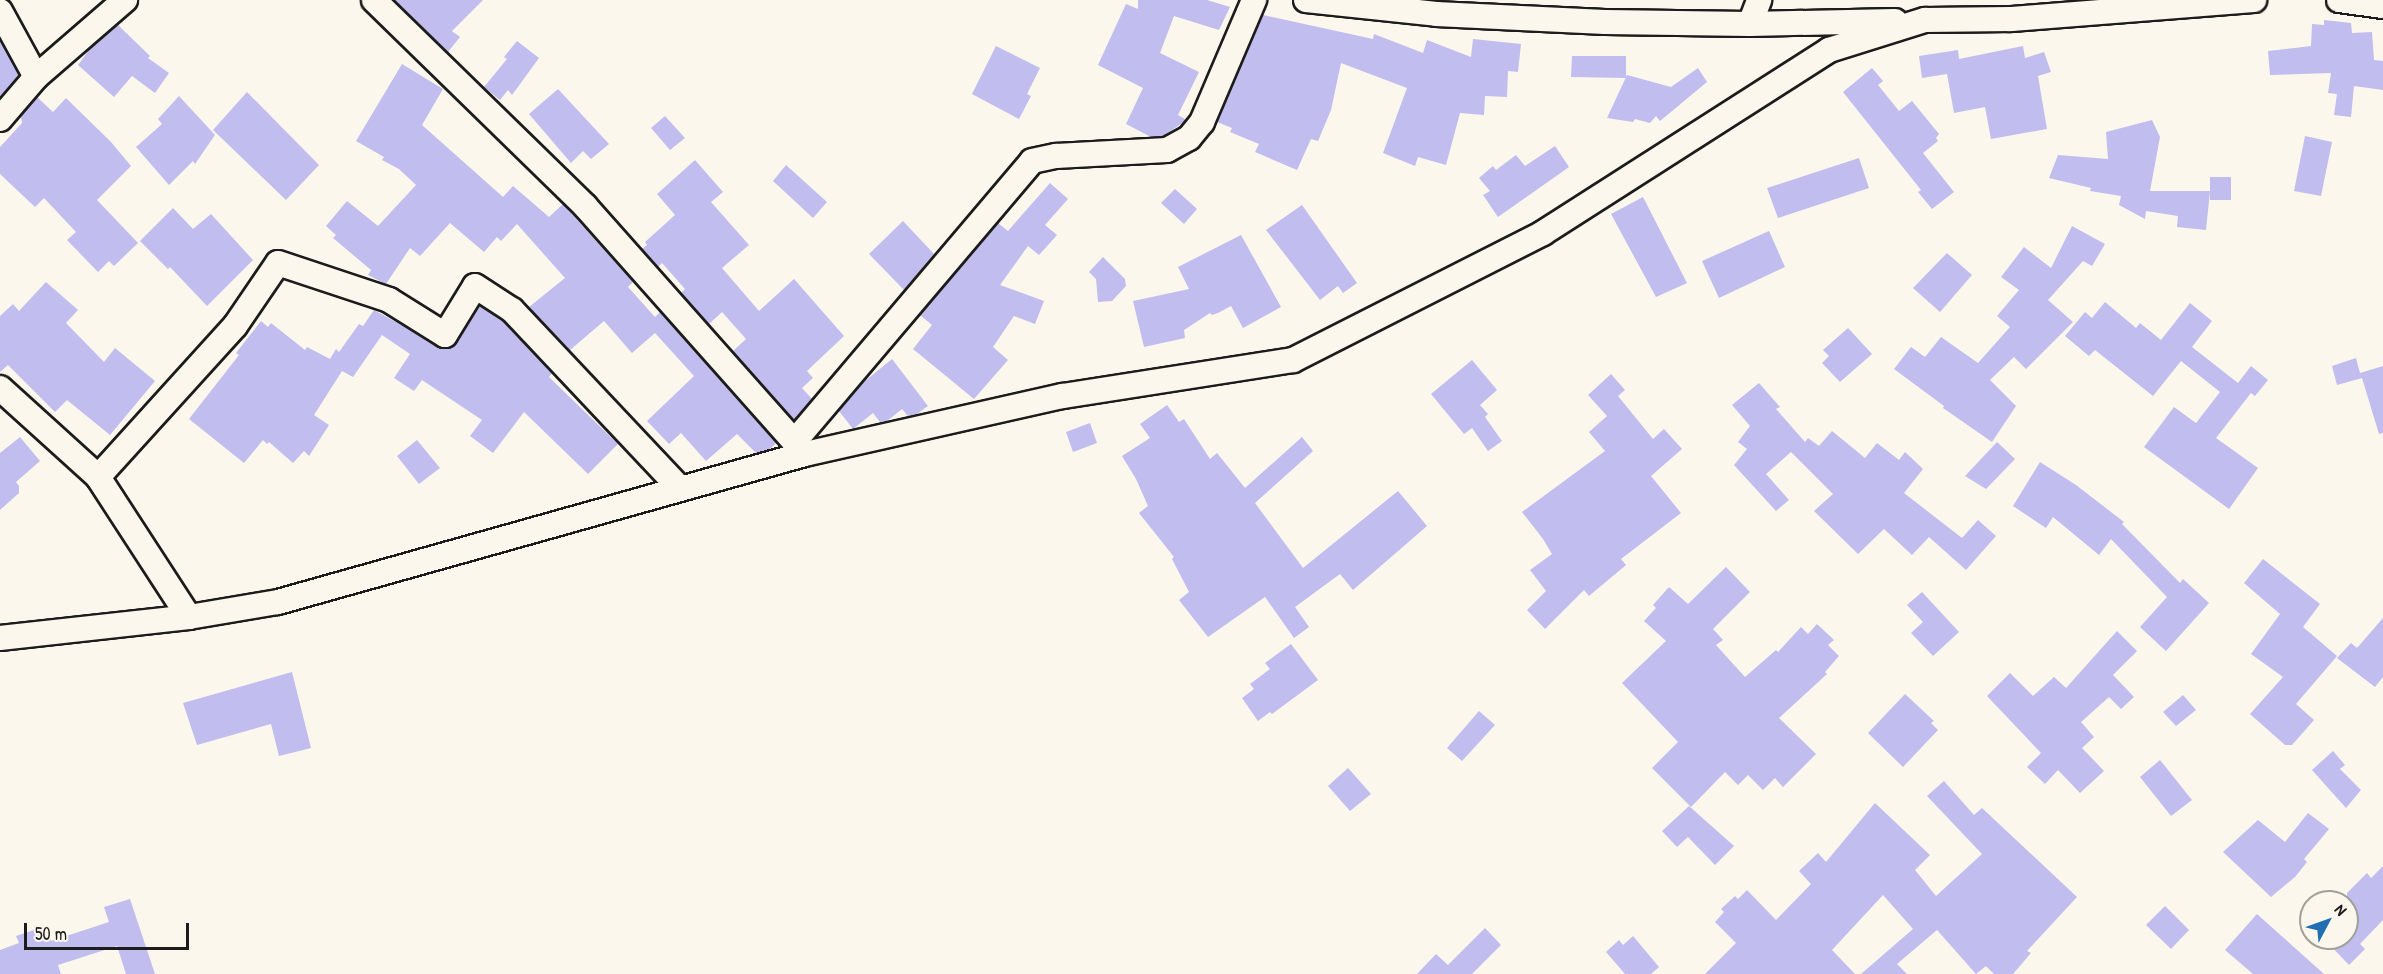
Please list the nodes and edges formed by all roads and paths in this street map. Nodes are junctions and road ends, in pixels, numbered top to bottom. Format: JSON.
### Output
{"nodes":[{"id":1,"x":125,"y":0,"type":"edge"},
{"id":2,"x":374,"y":0,"type":"edge"},
{"id":3,"x":1254,"y":0,"type":"edge"},
{"id":4,"x":1306,"y":0,"type":"edge"},
{"id":5,"x":1759,"y":0,"type":"edge"},
{"id":6,"x":2254,"y":0,"type":"edge"},
{"id":7,"x":2339,"y":0,"type":"edge"},
{"id":8,"x":1429,"y":6,"type":"edge"},
{"id":9,"x":2383,"y":6,"type":"edge"},
{"id":10,"x":0,"y":11,"type":"edge"},
{"id":11,"x":1925,"y":20,"type":"junction"},
{"id":12,"x":1750,"y":24,"type":"junction"},
{"id":13,"x":36,"y":77,"type":"junction"},
{"id":14,"x":0,"y":119,"type":"edge"},
{"id":15,"x":0,"y":388,"type":"edge"},
{"id":16,"x":800,"y":448,"type":"junction"},
{"id":17,"x":98,"y":477,"type":"junction"},
{"id":18,"x":680,"y":488,"type":"junction"},
{"id":19,"x":189,"y":616,"type":"junction"},
{"id":20,"x":0,"y":638,"type":"edge"}],
"edges":[{"from":1,"to":13,"type":"street"},
{"from":2,"to":16,"type":"street"},
{"from":3,"to":16,"type":"street"},
{"from":4,"to":8,"type":"street"},
{"from":5,"to":12,"type":"street"},
{"from":6,"to":11,"type":"street"},
{"from":7,"to":9,"type":"street"},
{"from":8,"to":12,"type":"street"},
{"from":10,"to":13,"type":"street"},
{"from":11,"to":12,"type":"street"},
{"from":11,"to":16,"type":"street"},
{"from":13,"to":14,"type":"street"},
{"from":15,"to":17,"type":"street"},
{"from":16,"to":18,"type":"street"},
{"from":17,"to":18,"type":"street"},
{"from":17,"to":19,"type":"street"},
{"from":18,"to":19,"type":"street"},
{"from":19,"to":20,"type":"street"}]}
